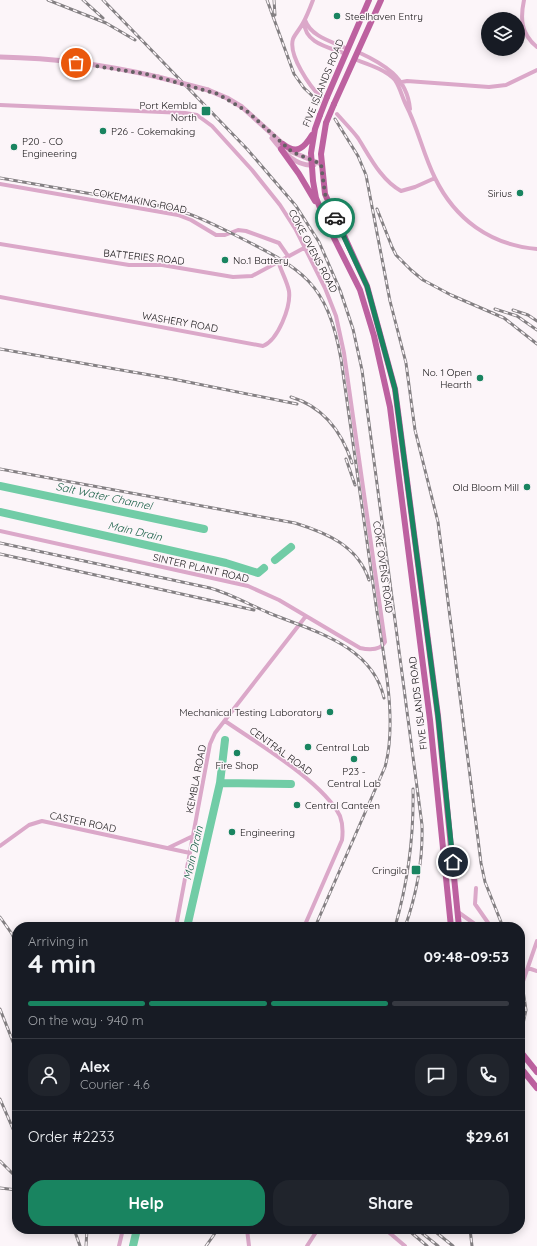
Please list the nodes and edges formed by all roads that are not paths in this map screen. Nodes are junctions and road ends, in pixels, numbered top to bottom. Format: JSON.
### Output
{"nodes":[{"id":1,"x":313,"y":0,"type":"edge"},
{"id":2,"x":370,"y":0,"type":"edge"},
{"id":3,"x":381,"y":0,"type":"edge"},
{"id":4,"x":524,"y":0,"type":"edge"},
{"id":5,"x":306,"y":18,"type":"junction"},
{"id":6,"x":537,"y":47,"type":"edge"},
{"id":7,"x":347,"y":51,"type":"junction"},
{"id":8,"x":358,"y":52,"type":"junction"},
{"id":9,"x":0,"y":57,"type":"edge"},
{"id":10,"x":354,"y":59,"type":"junction"},
{"id":11,"x":537,"y":70,"type":"edge"},
{"id":12,"x":399,"y":83,"type":"junction"},
{"id":13,"x":324,"y":97,"type":"junction"},
{"id":14,"x":0,"y":105,"type":"edge"},
{"id":15,"x":337,"y":114,"type":"dead end"},
{"id":16,"x":315,"y":129,"type":"junction"},
{"id":17,"x":282,"y":147,"type":"junction"},
{"id":18,"x":311,"y":163,"type":"junction"},
{"id":19,"x":321,"y":164,"type":"junction"},
{"id":20,"x":435,"y":178,"type":"junction"},
{"id":21,"x":0,"y":184,"type":"edge"},
{"id":22,"x":322,"y":214,"type":"junction"},
{"id":23,"x":0,"y":244,"type":"edge"},
{"id":24,"x":304,"y":248,"type":"junction"},
{"id":25,"x":537,"y":249,"type":"edge"},
{"id":26,"x":288,"y":256,"type":"junction"},
{"id":27,"x":278,"y":261,"type":"junction"},
{"id":28,"x":0,"y":297,"type":"edge"},
{"id":29,"x":0,"y":531,"type":"edge"},
{"id":30,"x":306,"y":616,"type":"junction"},
{"id":31,"x":385,"y":644,"type":"joint"},
{"id":32,"x":225,"y":721,"type":"junction"},
{"id":33,"x":193,"y":836,"type":"junction"},
{"id":34,"x":0,"y":846,"type":"edge"},
{"id":35,"x":168,"y":848,"type":"junction"},
{"id":36,"x":190,"y":853,"type":"junction"},
{"id":37,"x":476,"y":888,"type":"dead end"},
{"id":38,"x":458,"y":912,"type":"junction"},
{"id":39,"x":177,"y":922,"type":"edge"},
{"id":40,"x":306,"y":922,"type":"edge"},
{"id":41,"x":450,"y":922,"type":"edge"},
{"id":42,"x":459,"y":922,"type":"edge"},
{"id":43,"x":473,"y":922,"type":"edge"},
{"id":44,"x":487,"y":922,"type":"edge"},
{"id":45,"x":537,"y":941,"type":"edge"},
{"id":46,"x":528,"y":968,"type":"junction"},
{"id":47,"x":537,"y":971,"type":"edge"},
{"id":48,"x":526,"y":974,"type":"edge"},
{"id":49,"x":525,"y":1057,"type":"edge"},
{"id":50,"x":525,"y":1072,"type":"edge"},
{"id":51,"x":537,"y":1072,"type":"edge"},
{"id":52,"x":537,"y":1088,"type":"edge"},
{"id":53,"x":122,"y":1234,"type":"edge"},
{"id":54,"x":248,"y":1234,"type":"edge"},
{"id":55,"x":314,"y":1234,"type":"edge"},
{"id":56,"x":392,"y":1234,"type":"edge"},
{"id":57,"x":119,"y":1246,"type":"edge"},
{"id":58,"x":249,"y":1246,"type":"edge"},
{"id":59,"x":306,"y":1246,"type":"edge"},
{"id":60,"x":406,"y":1246,"type":"edge"}],
"edges":[{"from":1,"to":5,"type":"street"},
{"from":2,"to":7,"type":"main road","name":"FIVE ISLANDS ROAD"},
{"from":3,"to":8,"type":"main road","name":"FIVE ISLANDS ROAD"},
{"from":4,"to":6,"type":"street"},
{"from":5,"to":7,"type":"street"},
{"from":5,"to":7,"type":"street"},
{"from":5,"to":13,"type":"street"},
{"from":7,"to":13,"type":"main road","name":"FIVE ISLANDS ROAD"},
{"from":8,"to":10,"type":"main road","name":"FIVE ISLANDS ROAD"},
{"from":8,"to":12,"type":"street"},
{"from":9,"to":17,"type":"street","bridge":true},
{"from":10,"to":12,"type":"street"},
{"from":10,"to":19,"type":"main road","name":"FIVE ISLANDS ROAD","bridge":true},
{"from":11,"to":12,"type":"street"},
{"from":12,"to":20,"type":"street"},
{"from":13,"to":16,"type":"main road","name":"FIVE ISLANDS ROAD","bridge":true},
{"from":14,"to":24,"type":"street","name":"COKE OVENS ROAD"},
{"from":15,"to":20,"type":"street"},
{"from":16,"to":17,"type":"main road"},
{"from":16,"to":18,"type":"main road","name":"FIVE ISLANDS ROAD"},
{"from":17,"to":18,"type":"street"},
{"from":17,"to":22,"type":"main road"},
{"from":18,"to":19,"type":"street"},
{"from":18,"to":22,"type":"main road","name":"FIVE ISLANDS ROAD"},
{"from":19,"to":38,"type":"main road","name":"FIVE ISLANDS ROAD"},
{"from":20,"to":25,"type":"street"},
{"from":21,"to":26,"type":"street","name":"COKEMAKING ROAD"},
{"from":22,"to":41,"type":"main road","name":"FIVE ISLANDS ROAD"},
{"from":23,"to":27,"type":"street","name":"BATTERIES ROAD"},
{"from":24,"to":26,"type":"street","name":"BATTERIES ROAD"},
{"from":24,"to":31,"type":"street","name":"COKE OVENS ROAD"},
{"from":26,"to":27,"type":"street","name":"BATTERIES ROAD"},
{"from":27,"to":28,"type":"street","name":"WASHERY ROAD"},
{"from":29,"to":30,"type":"street","name":"SINTER PLANT ROAD"},
{"from":30,"to":31,"type":"street","name":"SINTER PLANT ROAD"},
{"from":30,"to":32,"type":"street","name":"KEMBLA ROAD"},
{"from":32,"to":33,"type":"street","name":"KEMBLA ROAD"},
{"from":32,"to":40,"type":"street","name":"CENTRAL ROAD"},
{"from":33,"to":35,"type":"street"},
{"from":33,"to":36,"type":"street","name":"KEMBLA ROAD"},
{"from":34,"to":35,"type":"street","name":"CASTER ROAD"},
{"from":35,"to":36,"type":"street","name":"CASTER ROAD"},
{"from":36,"to":39,"type":"street","name":"KEMBLA ROAD"},
{"from":37,"to":44,"type":"street"},
{"from":38,"to":42,"type":"main road","name":"FIVE ISLANDS ROAD"},
{"from":38,"to":43,"type":"street"},
{"from":45,"to":46,"type":"street"},
{"from":46,"to":47,"type":"street"},
{"from":46,"to":48,"type":"street"},
{"from":49,"to":51,"type":"main road"},
{"from":50,"to":52,"type":"main road"},
{"from":53,"to":57,"type":"street"},
{"from":54,"to":58,"type":"street"},
{"from":55,"to":59,"type":"street"},
{"from":56,"to":60,"type":"street"}]}
